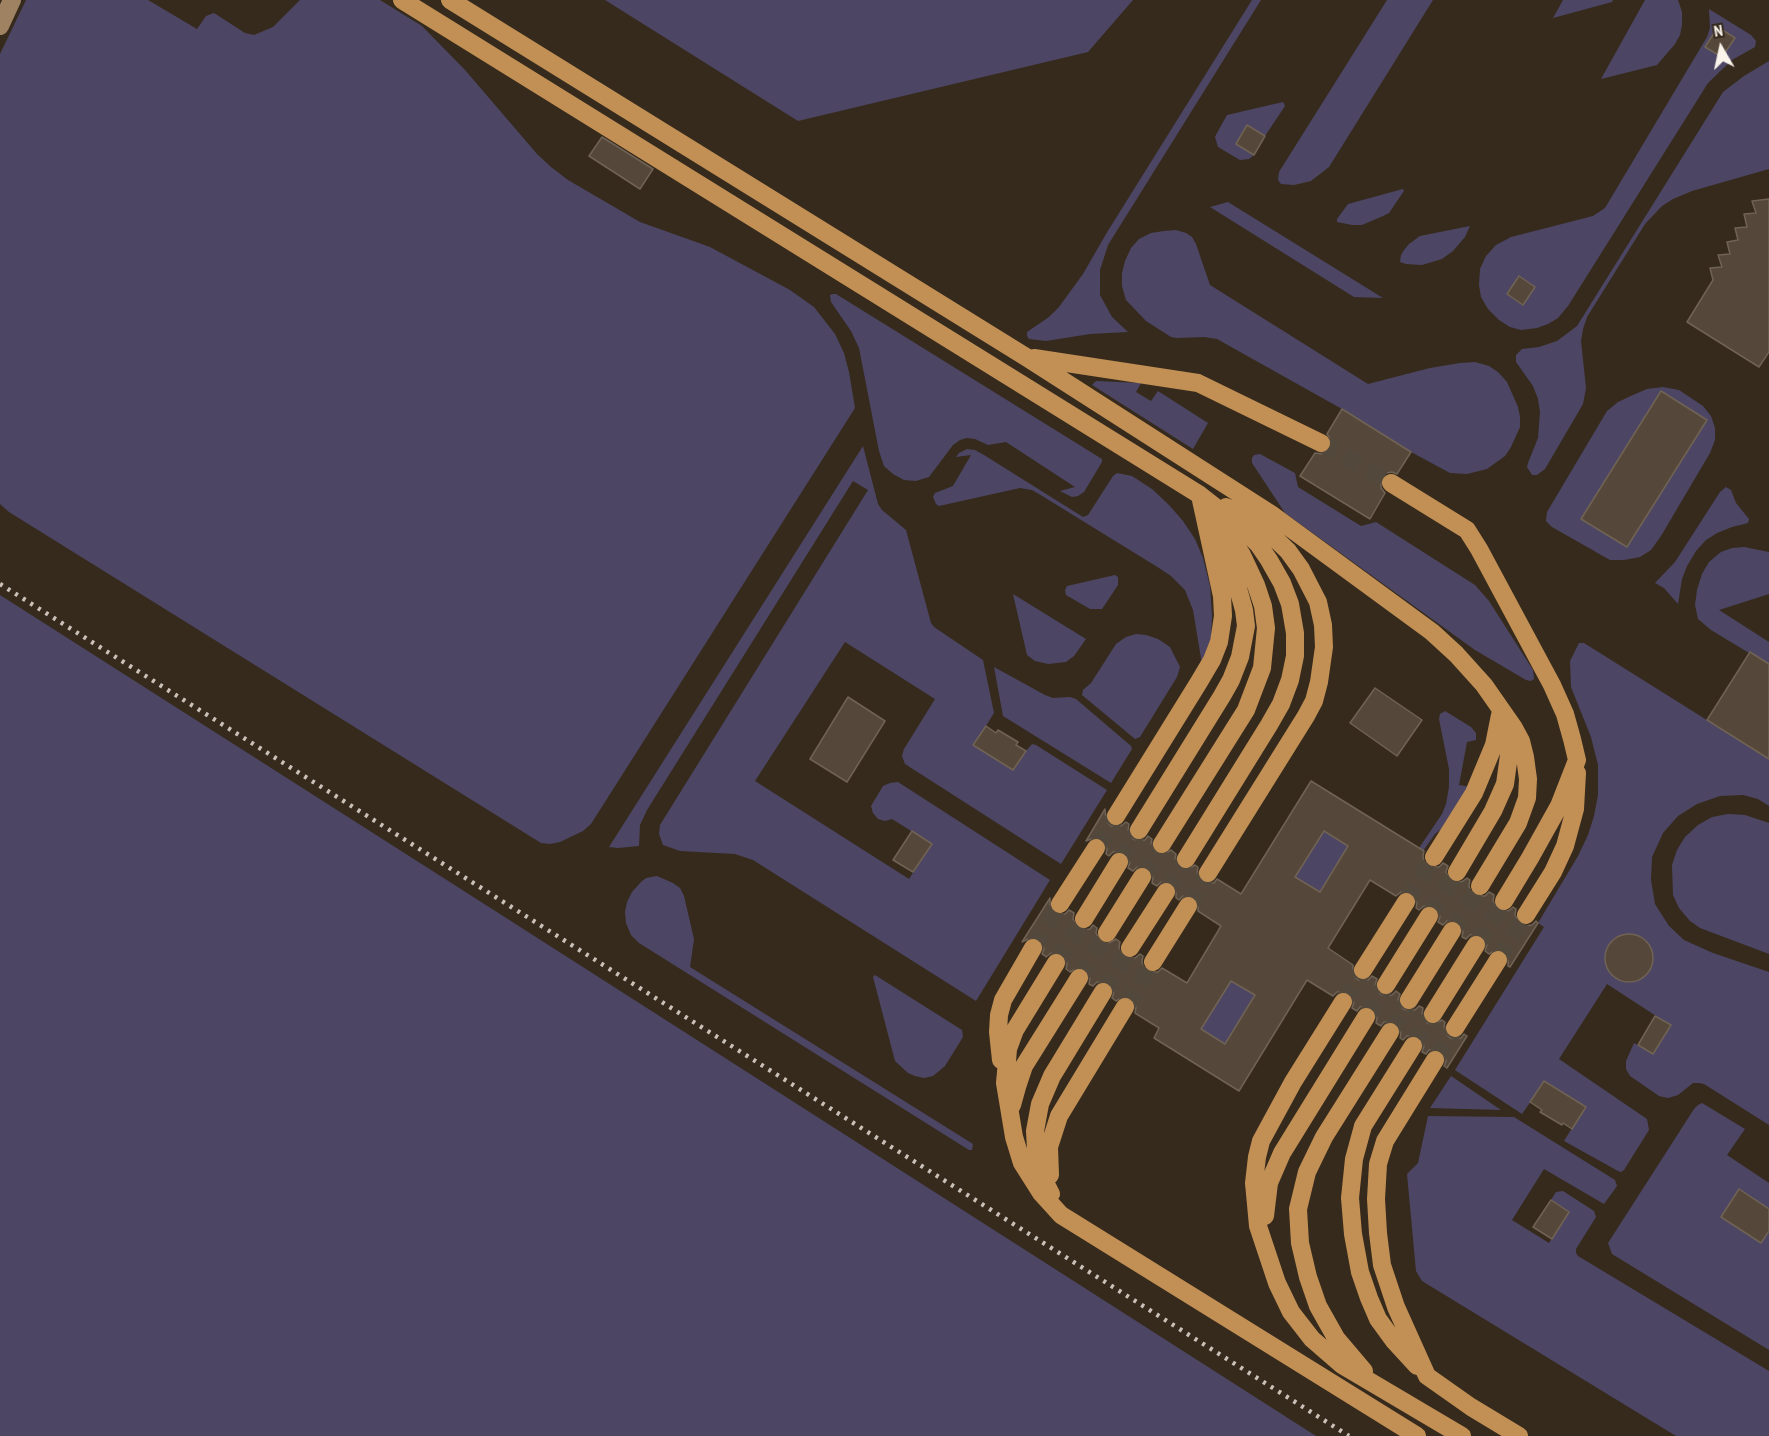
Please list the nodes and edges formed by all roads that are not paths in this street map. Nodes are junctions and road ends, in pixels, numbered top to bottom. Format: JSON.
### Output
{"nodes":[{"id":1,"x":12,"y":0,"type":"edge"},
{"id":2,"x":402,"y":0,"type":"edge"},
{"id":3,"x":450,"y":0,"type":"edge"},
{"id":4,"x":0,"y":26,"type":"edge"},
{"id":5,"x":1026,"y":357,"type":"junction"},
{"id":6,"x":1321,"y":442,"type":"tunnel mouth"},
{"id":7,"x":1391,"y":483,"type":"tunnel mouth"},
{"id":8,"x":1200,"y":495,"type":"junction"},
{"id":9,"x":1500,"y":710,"type":"junction"},
{"id":10,"x":1576,"y":760,"type":"junction"},
{"id":11,"x":1116,"y":816,"type":"tunnel mouth"},
{"id":12,"x":1139,"y":830,"type":"tunnel mouth"},
{"id":13,"x":1162,"y":844,"type":"tunnel mouth"},
{"id":14,"x":1096,"y":848,"type":"tunnel mouth"},
{"id":15,"x":1434,"y":857,"type":"tunnel mouth"},
{"id":16,"x":1186,"y":859,"type":"tunnel mouth"},
{"id":17,"x":1119,"y":862,"type":"tunnel mouth"},
{"id":18,"x":1457,"y":872,"type":"tunnel mouth"},
{"id":19,"x":1208,"y":873,"type":"tunnel mouth"},
{"id":20,"x":1142,"y":877,"type":"tunnel mouth"},
{"id":21,"x":1480,"y":886,"type":"tunnel mouth"},
{"id":22,"x":1166,"y":892,"type":"tunnel mouth"},
{"id":23,"x":1504,"y":901,"type":"tunnel mouth"},
{"id":24,"x":1406,"y":902,"type":"tunnel mouth"},
{"id":25,"x":1060,"y":904,"type":"tunnel mouth"},
{"id":26,"x":1188,"y":906,"type":"tunnel mouth"},
{"id":27,"x":1526,"y":915,"type":"tunnel mouth"},
{"id":28,"x":1430,"y":916,"type":"tunnel mouth"},
{"id":29,"x":1084,"y":919,"type":"tunnel mouth"},
{"id":30,"x":1452,"y":931,"type":"tunnel mouth"},
{"id":31,"x":1107,"y":933,"type":"tunnel mouth"},
{"id":32,"x":1476,"y":945,"type":"tunnel mouth"},
{"id":33,"x":1033,"y":948,"type":"tunnel mouth"},
{"id":34,"x":1130,"y":948,"type":"tunnel mouth"},
{"id":35,"x":1498,"y":960,"type":"tunnel mouth"},
{"id":36,"x":1153,"y":962,"type":"tunnel mouth"},
{"id":37,"x":1056,"y":963,"type":"tunnel mouth"},
{"id":38,"x":1363,"y":970,"type":"tunnel mouth"},
{"id":39,"x":1079,"y":978,"type":"tunnel mouth"},
{"id":40,"x":1386,"y":985,"type":"tunnel mouth"},
{"id":41,"x":1103,"y":992,"type":"tunnel mouth"},
{"id":42,"x":1409,"y":1000,"type":"tunnel mouth"},
{"id":43,"x":1343,"y":1002,"type":"tunnel mouth"},
{"id":44,"x":1125,"y":1007,"type":"tunnel mouth"},
{"id":45,"x":1433,"y":1014,"type":"tunnel mouth"},
{"id":46,"x":1366,"y":1017,"type":"tunnel mouth"},
{"id":47,"x":1455,"y":1029,"type":"tunnel mouth"},
{"id":48,"x":1390,"y":1032,"type":"tunnel mouth"},
{"id":49,"x":1413,"y":1046,"type":"tunnel mouth"},
{"id":50,"x":1435,"y":1060,"type":"tunnel mouth"},
{"id":51,"x":1005,"y":1083,"type":"junction"},
{"id":52,"x":1011,"y":1112,"type":"junction"},
{"id":53,"x":1061,"y":1215,"type":"junction"},
{"id":54,"x":1268,"y":1254,"type":"junction"},
{"id":55,"x":1426,"y":1376,"type":"junction"},
{"id":56,"x":1375,"y":1384,"type":"junction"},
{"id":57,"x":1417,"y":1436,"type":"edge"},
{"id":58,"x":1462,"y":1436,"type":"edge"},
{"id":59,"x":1518,"y":1436,"type":"edge"}],
"edges":[{"from":1,"to":4,"type":"main road"},
{"from":2,"to":8,"type":"highway"},
{"from":3,"to":5,"type":"highway"},
{"from":5,"to":6,"type":"highway"},
{"from":5,"to":9,"type":"highway"},
{"from":7,"to":10,"type":"highway"},
{"from":8,"to":11,"type":"highway"},
{"from":8,"to":12,"type":"highway"},
{"from":8,"to":13,"type":"highway"},
{"from":8,"to":16,"type":"highway"},
{"from":8,"to":19,"type":"highway"},
{"from":9,"to":15,"type":"highway"},
{"from":9,"to":18,"type":"highway"},
{"from":9,"to":21,"type":"highway"},
{"from":10,"to":23,"type":"highway"},
{"from":10,"to":27,"type":"highway"},
{"from":14,"to":25,"type":"highway"},
{"from":17,"to":29,"type":"highway"},
{"from":20,"to":31,"type":"highway"},
{"from":22,"to":34,"type":"highway"},
{"from":24,"to":38,"type":"highway"},
{"from":26,"to":36,"type":"highway"},
{"from":28,"to":40,"type":"highway"},
{"from":30,"to":42,"type":"highway"},
{"from":32,"to":45,"type":"highway"},
{"from":33,"to":51,"type":"highway"},
{"from":35,"to":47,"type":"highway"},
{"from":37,"to":51,"type":"highway"},
{"from":39,"to":52,"type":"highway"},
{"from":41,"to":53,"type":"highway"},
{"from":43,"to":54,"type":"highway"},
{"from":44,"to":53,"type":"highway"},
{"from":46,"to":54,"type":"highway"},
{"from":48,"to":56,"type":"highway"},
{"from":49,"to":55,"type":"highway"},
{"from":50,"to":55,"type":"highway"},
{"from":51,"to":52,"type":"highway"},
{"from":52,"to":53,"type":"highway"},
{"from":53,"to":57,"type":"highway"},
{"from":54,"to":56,"type":"highway"},
{"from":55,"to":59,"type":"highway"},
{"from":56,"to":58,"type":"highway"}]}
